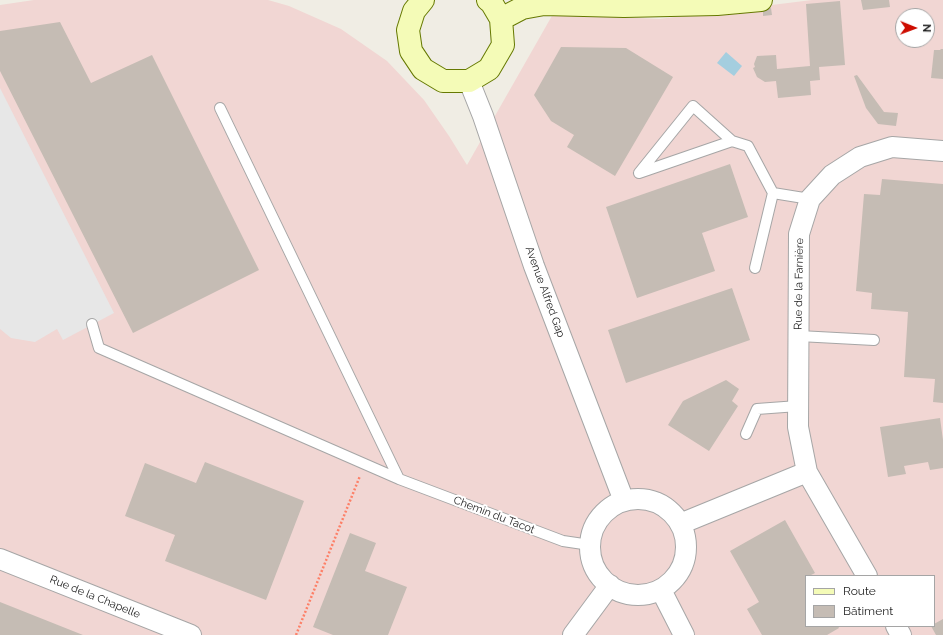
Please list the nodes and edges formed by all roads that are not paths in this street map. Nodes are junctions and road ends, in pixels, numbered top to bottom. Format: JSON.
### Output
{"nodes":[{"id":1,"x":488,"y":0,"type":"edge"},
{"id":2,"x":761,"y":0,"type":"edge"},
{"id":3,"x":413,"y":4,"type":"edge"},
{"id":4,"x":501,"y":18,"type":"junction"},
{"id":5,"x":469,"y":81,"type":"junction"},
{"id":6,"x":220,"y":108,"type":"dead end"},
{"id":7,"x":732,"y":141,"type":"junction"},
{"id":8,"x":943,"y":152,"type":"edge"},
{"id":9,"x":773,"y":193,"type":"junction"},
{"id":10,"x":810,"y":199,"type":"junction"},
{"id":11,"x":755,"y":268,"type":"dead end"},
{"id":12,"x":92,"y":324,"type":"dead end"},
{"id":13,"x":799,"y":336,"type":"junction"},
{"id":14,"x":874,"y":340,"type":"dead end"},
{"id":15,"x":798,"y":406,"type":"junction"},
{"id":16,"x":746,"y":434,"type":"dead end"},
{"id":17,"x":807,"y":472,"type":"junction"},
{"id":18,"x":399,"y":479,"type":"junction"},
{"id":19,"x":624,"y":501,"type":"junction"},
{"id":20,"x":680,"y":524,"type":"junction"},
{"id":21,"x":590,"y":546,"type":"junction"},
{"id":22,"x":0,"y":559,"type":"edge"},
{"id":23,"x":866,"y":575,"type":"edge"},
{"id":24,"x":610,"y":585,"type":"junction"},
{"id":25,"x":662,"y":590,"type":"junction"},
{"id":26,"x":191,"y":635,"type":"edge"},
{"id":27,"x":573,"y":635,"type":"edge"},
{"id":28,"x":684,"y":635,"type":"edge"}],
"edges":[{"from":1,"to":4,"type":"main road"},
{"from":2,"to":4,"type":"main road"},
{"from":3,"to":5,"type":"main road"},
{"from":4,"to":5,"type":"main road"},
{"from":5,"to":19,"type":"street","name":"Avenue Alfred Gap"},
{"from":6,"to":18,"type":"lane"},
{"from":7,"to":7,"type":"lane"},
{"from":7,"to":9,"type":"lane"},
{"from":8,"to":10,"type":"street","name":"Rue de la Farnière"},
{"from":9,"to":10,"type":"lane"},
{"from":9,"to":11,"type":"lane"},
{"from":10,"to":13,"type":"street","name":"Rue de la Farnière"},
{"from":12,"to":18,"type":"lane","name":"Chemin du Tacot"},
{"from":13,"to":14,"type":"lane"},
{"from":13,"to":15,"type":"street","name":"Rue de la Farnière"},
{"from":15,"to":16,"type":"lane"},
{"from":15,"to":17,"type":"street","name":"Rue de la Farnière"},
{"from":17,"to":20,"type":"street"},
{"from":17,"to":23,"type":"street","name":"Rue de la Farnière"},
{"from":18,"to":21,"type":"lane","name":"Chemin du Tacot"},
{"from":19,"to":20,"type":"street"},
{"from":19,"to":21,"type":"street"},
{"from":20,"to":25,"type":"street"},
{"from":21,"to":24,"type":"street"},
{"from":22,"to":26,"type":"street","name":"Rue de la Chapelle"},
{"from":24,"to":25,"type":"street"},
{"from":24,"to":27,"type":"street"},
{"from":25,"to":28,"type":"street"}]}
